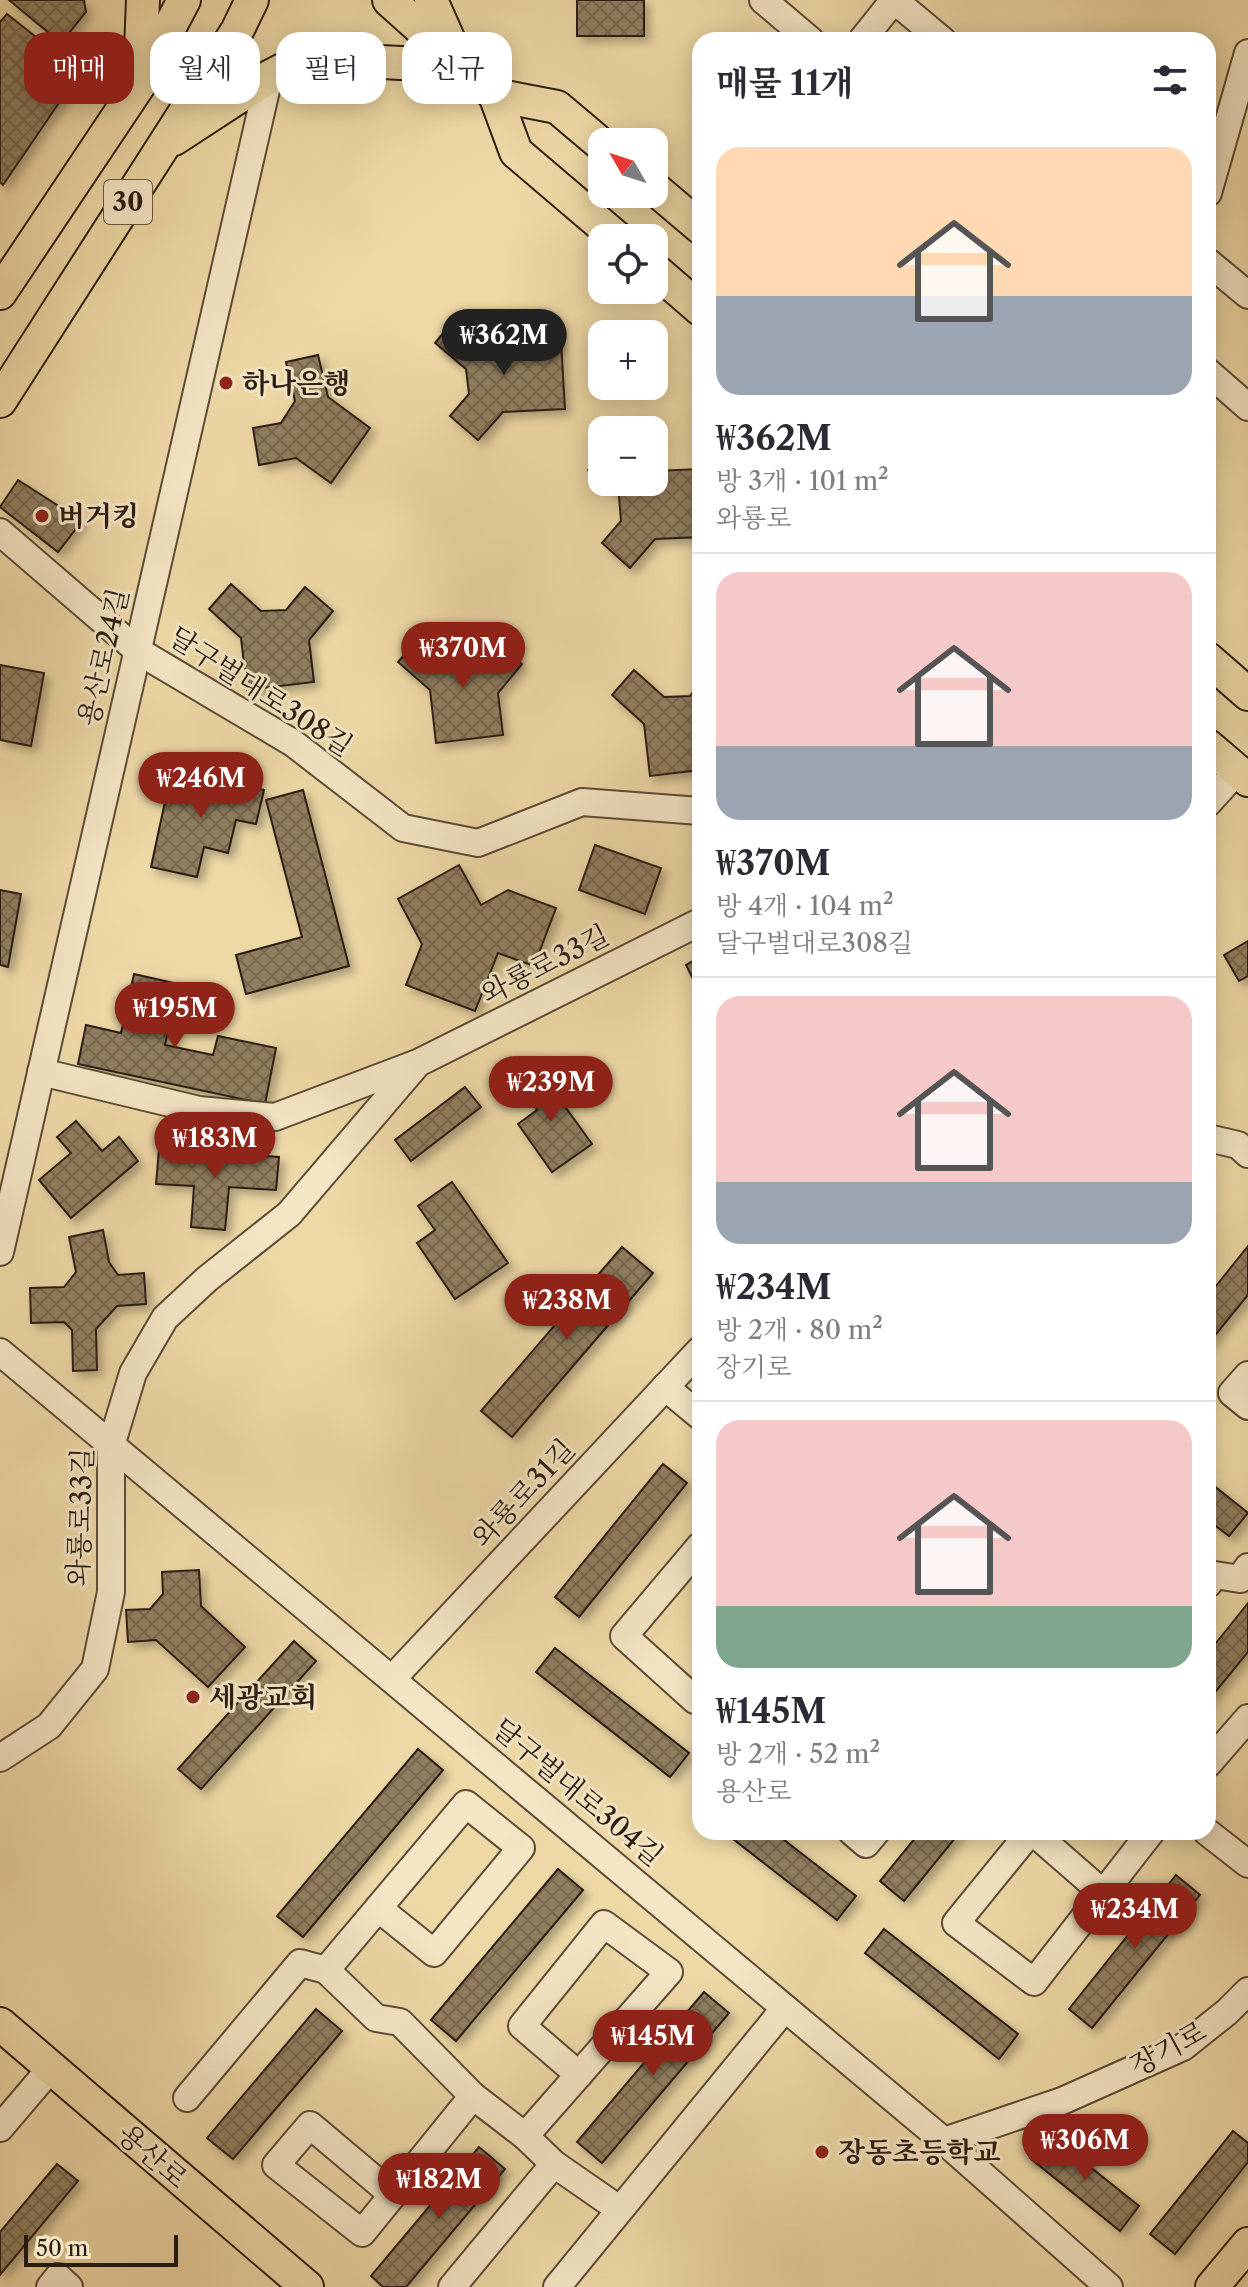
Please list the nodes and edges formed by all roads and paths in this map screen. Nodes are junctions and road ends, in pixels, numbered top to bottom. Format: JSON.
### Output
{"nodes":[{"id":1,"x":143,"y":0,"type":"edge"},
{"id":2,"x":184,"y":0,"type":"edge"},
{"id":3,"x":252,"y":0,"type":"edge"},
{"id":4,"x":389,"y":0,"type":"edge"},
{"id":5,"x":431,"y":0,"type":"edge"},
{"id":6,"x":763,"y":0,"type":"edge"},
{"id":7,"x":894,"y":0,"type":"edge"},
{"id":8,"x":424,"y":32,"type":"edge"},
{"id":9,"x":446,"y":32,"type":"edge"},
{"id":10,"x":801,"y":32,"type":"edge"},
{"id":11,"x":868,"y":32,"type":"edge"},
{"id":12,"x":932,"y":32,"type":"edge"},
{"id":13,"x":1248,"y":53,"type":"edge"},
{"id":14,"x":402,"y":63,"type":"edge"},
{"id":15,"x":269,"y":77,"type":"junction"},
{"id":16,"x":139,"y":85,"type":"junction"},
{"id":17,"x":512,"y":98,"type":"edge"},
{"id":18,"x":498,"y":104,"type":"edge"},
{"id":19,"x":588,"y":133,"type":"edge"},
{"id":20,"x":165,"y":145,"type":"junction"},
{"id":21,"x":1216,"y":165,"type":"edge"},
{"id":22,"x":668,"y":200,"type":"edge"},
{"id":23,"x":692,"y":220,"type":"edge"},
{"id":24,"x":601,"y":224,"type":"edge"},
{"id":25,"x":1216,"y":269,"type":"edge"},
{"id":26,"x":668,"y":281,"type":"edge"},
{"id":27,"x":0,"y":293,"type":"edge"},
{"id":28,"x":1248,"y":295,"type":"edge"},
{"id":29,"x":692,"y":302,"type":"edge"},
{"id":30,"x":1216,"y":379,"type":"edge"},
{"id":31,"x":0,"y":401,"type":"edge"},
{"id":32,"x":1248,"y":407,"type":"edge"},
{"id":33,"x":0,"y":532,"type":"edge"},
{"id":34,"x":138,"y":651,"type":"junction"},
{"id":35,"x":1216,"y":666,"type":"edge"},
{"id":36,"x":1248,"y":694,"type":"edge"},
{"id":37,"x":1216,"y":753,"type":"edge"},
{"id":38,"x":1243,"y":775,"type":"edge"},
{"id":39,"x":1216,"y":797,"type":"edge"},
{"id":40,"x":692,"y":810,"type":"edge"},
{"id":41,"x":692,"y":926,"type":"edge"},
{"id":42,"x":418,"y":1063,"type":"junction"},
{"id":43,"x":41,"y":1072,"type":"junction"},
{"id":44,"x":1216,"y":1140,"type":"edge"},
{"id":45,"x":1248,"y":1154,"type":"edge"},
{"id":46,"x":0,"y":1252,"type":"edge"},
{"id":47,"x":0,"y":1352,"type":"edge"},
{"id":48,"x":692,"y":1358,"type":"edge"},
{"id":49,"x":1248,"y":1375,"type":"edge"},
{"id":50,"x":665,"y":1387,"type":"junction"},
{"id":51,"x":1248,"y":1406,"type":"edge"},
{"id":52,"x":692,"y":1409,"type":"edge"},
{"id":53,"x":111,"y":1446,"type":"junction"},
{"id":54,"x":692,"y":1555,"type":"edge"},
{"id":55,"x":1248,"y":1567,"type":"edge"},
{"id":56,"x":1216,"y":1577,"type":"edge"},
{"id":57,"x":392,"y":1679,"type":"junction"},
{"id":58,"x":692,"y":1697,"type":"edge"},
{"id":59,"x":1248,"y":1718,"type":"edge"},
{"id":60,"x":1216,"y":1755,"type":"edge"},
{"id":61,"x":0,"y":1758,"type":"edge"},
{"id":62,"x":1216,"y":1839,"type":"edge"},
{"id":63,"x":1024,"y":1840,"type":"edge"},
{"id":64,"x":1040,"y":1840,"type":"edge"},
{"id":65,"x":1145,"y":1840,"type":"edge"},
{"id":66,"x":1248,"y":1864,"type":"edge"},
{"id":67,"x":1103,"y":1893,"type":"junction"},
{"id":68,"x":378,"y":1908,"type":"junction"},
{"id":69,"x":326,"y":1970,"type":"junction"},
{"id":70,"x":1248,"y":1991,"type":"edge"},
{"id":71,"x":785,"y":2008,"type":"junction"},
{"id":72,"x":0,"y":2024,"type":"edge"},
{"id":73,"x":51,"y":2068,"type":"junction"},
{"id":74,"x":579,"y":2075,"type":"junction"},
{"id":75,"x":473,"y":2096,"type":"junction"},
{"id":76,"x":187,"y":2098,"type":"dead end"},
{"id":77,"x":0,"y":2128,"type":"edge"},
{"id":78,"x":525,"y":2136,"type":"junction"},
{"id":79,"x":944,"y":2141,"type":"junction"},
{"id":80,"x":554,"y":2164,"type":"junction"},
{"id":81,"x":393,"y":2195,"type":"dead end"},
{"id":82,"x":619,"y":2209,"type":"junction"},
{"id":83,"x":1248,"y":2244,"type":"edge"},
{"id":84,"x":50,"y":2287,"type":"edge"},
{"id":85,"x":69,"y":2287,"type":"edge"},
{"id":86,"x":307,"y":2287,"type":"edge"},
{"id":87,"x":452,"y":2287,"type":"edge"},
{"id":88,"x":557,"y":2287,"type":"edge"},
{"id":89,"x":1109,"y":2287,"type":"edge"},
{"id":90,"x":1212,"y":2287,"type":"edge"}],
"edges":[{"from":1,"to":16,"type":"main road"},
{"from":2,"to":16,"type":"main road","number":"30"},
{"from":3,"to":20,"type":"main road","number":"30"},
{"from":4,"to":8,"type":"main road"},
{"from":5,"to":9,"type":"main road"},
{"from":6,"to":10,"type":"street"},
{"from":7,"to":11,"type":"street"},
{"from":7,"to":12,"type":"street"},
{"from":13,"to":21,"type":"street"},
{"from":14,"to":15,"type":"main road"},
{"from":15,"to":20,"type":"main road"},
{"from":15,"to":34,"type":"street","name":"용산로24길"},
{"from":16,"to":27,"type":"main road","number":"30"},
{"from":17,"to":19,"type":"main road"},
{"from":18,"to":24,"type":"main road"},
{"from":20,"to":31,"type":"main road","number":"30"},
{"from":22,"to":23,"type":"main road"},
{"from":25,"to":28,"type":"street"},
{"from":26,"to":29,"type":"main road"},
{"from":30,"to":32,"type":"street"},
{"from":33,"to":34,"type":"street","name":"달구벌대로308길"},
{"from":34,"to":40,"type":"street","name":"달구벌대로308길"},
{"from":34,"to":43,"type":"street","name":"용산로24길"},
{"from":35,"to":36,"type":"main road"},
{"from":37,"to":38,"type":"main road"},
{"from":38,"to":39,"type":"street"},
{"from":41,"to":42,"type":"street","name":"와룡로33길"},
{"from":42,"to":43,"type":"street","name":"와룡로33길"},
{"from":42,"to":53,"type":"street","name":"와룡로33길"},
{"from":43,"to":46,"type":"street","name":"용산로24길"},
{"from":44,"to":45,"type":"street"},
{"from":47,"to":53,"type":"street","name":"달구벌대로304길"},
{"from":48,"to":50,"type":"street","name":"와룡로31길"},
{"from":49,"to":51,"type":"street"},
{"from":50,"to":52,"type":"street"},
{"from":50,"to":57,"type":"street","name":"와룡로31길"},
{"from":53,"to":57,"type":"street","name":"달구벌대로304길"},
{"from":53,"to":61,"type":"street","name":"와룡로33길"},
{"from":54,"to":58,"type":"street"},
{"from":55,"to":56,"type":"street"},
{"from":57,"to":71,"type":"street","name":"달구벌대로304길"},
{"from":59,"to":60,"type":"street"},
{"from":62,"to":66,"type":"street"},
{"from":63,"to":67,"type":"street"},
{"from":64,"to":67,"type":"street"},
{"from":65,"to":67,"type":"street"},
{"from":68,"to":68,"type":"street"},
{"from":68,"to":69,"type":"street"},
{"from":69,"to":75,"type":"street"},
{"from":69,"to":76,"type":"street"},
{"from":70,"to":79,"type":"street","name":"장기로"},
{"from":71,"to":79,"type":"street","name":"달구벌대로304길"},
{"from":71,"to":82,"type":"street"},
{"from":72,"to":73,"type":"main road","name":"용산로"},
{"from":73,"to":77,"type":"street"},
{"from":73,"to":86,"type":"main road","name":"용산로"},
{"from":74,"to":74,"type":"street"},
{"from":74,"to":78,"type":"street"},
{"from":75,"to":78,"type":"street"},
{"from":75,"to":81,"type":"street"},
{"from":78,"to":80,"type":"street"},
{"from":79,"to":89,"type":"street","name":"달구벌대로304길"},
{"from":80,"to":82,"type":"street"},
{"from":80,"to":87,"type":"street"},
{"from":82,"to":88,"type":"street"},
{"from":83,"to":90,"type":"main road"},
{"from":84,"to":85,"type":"street"}]}
